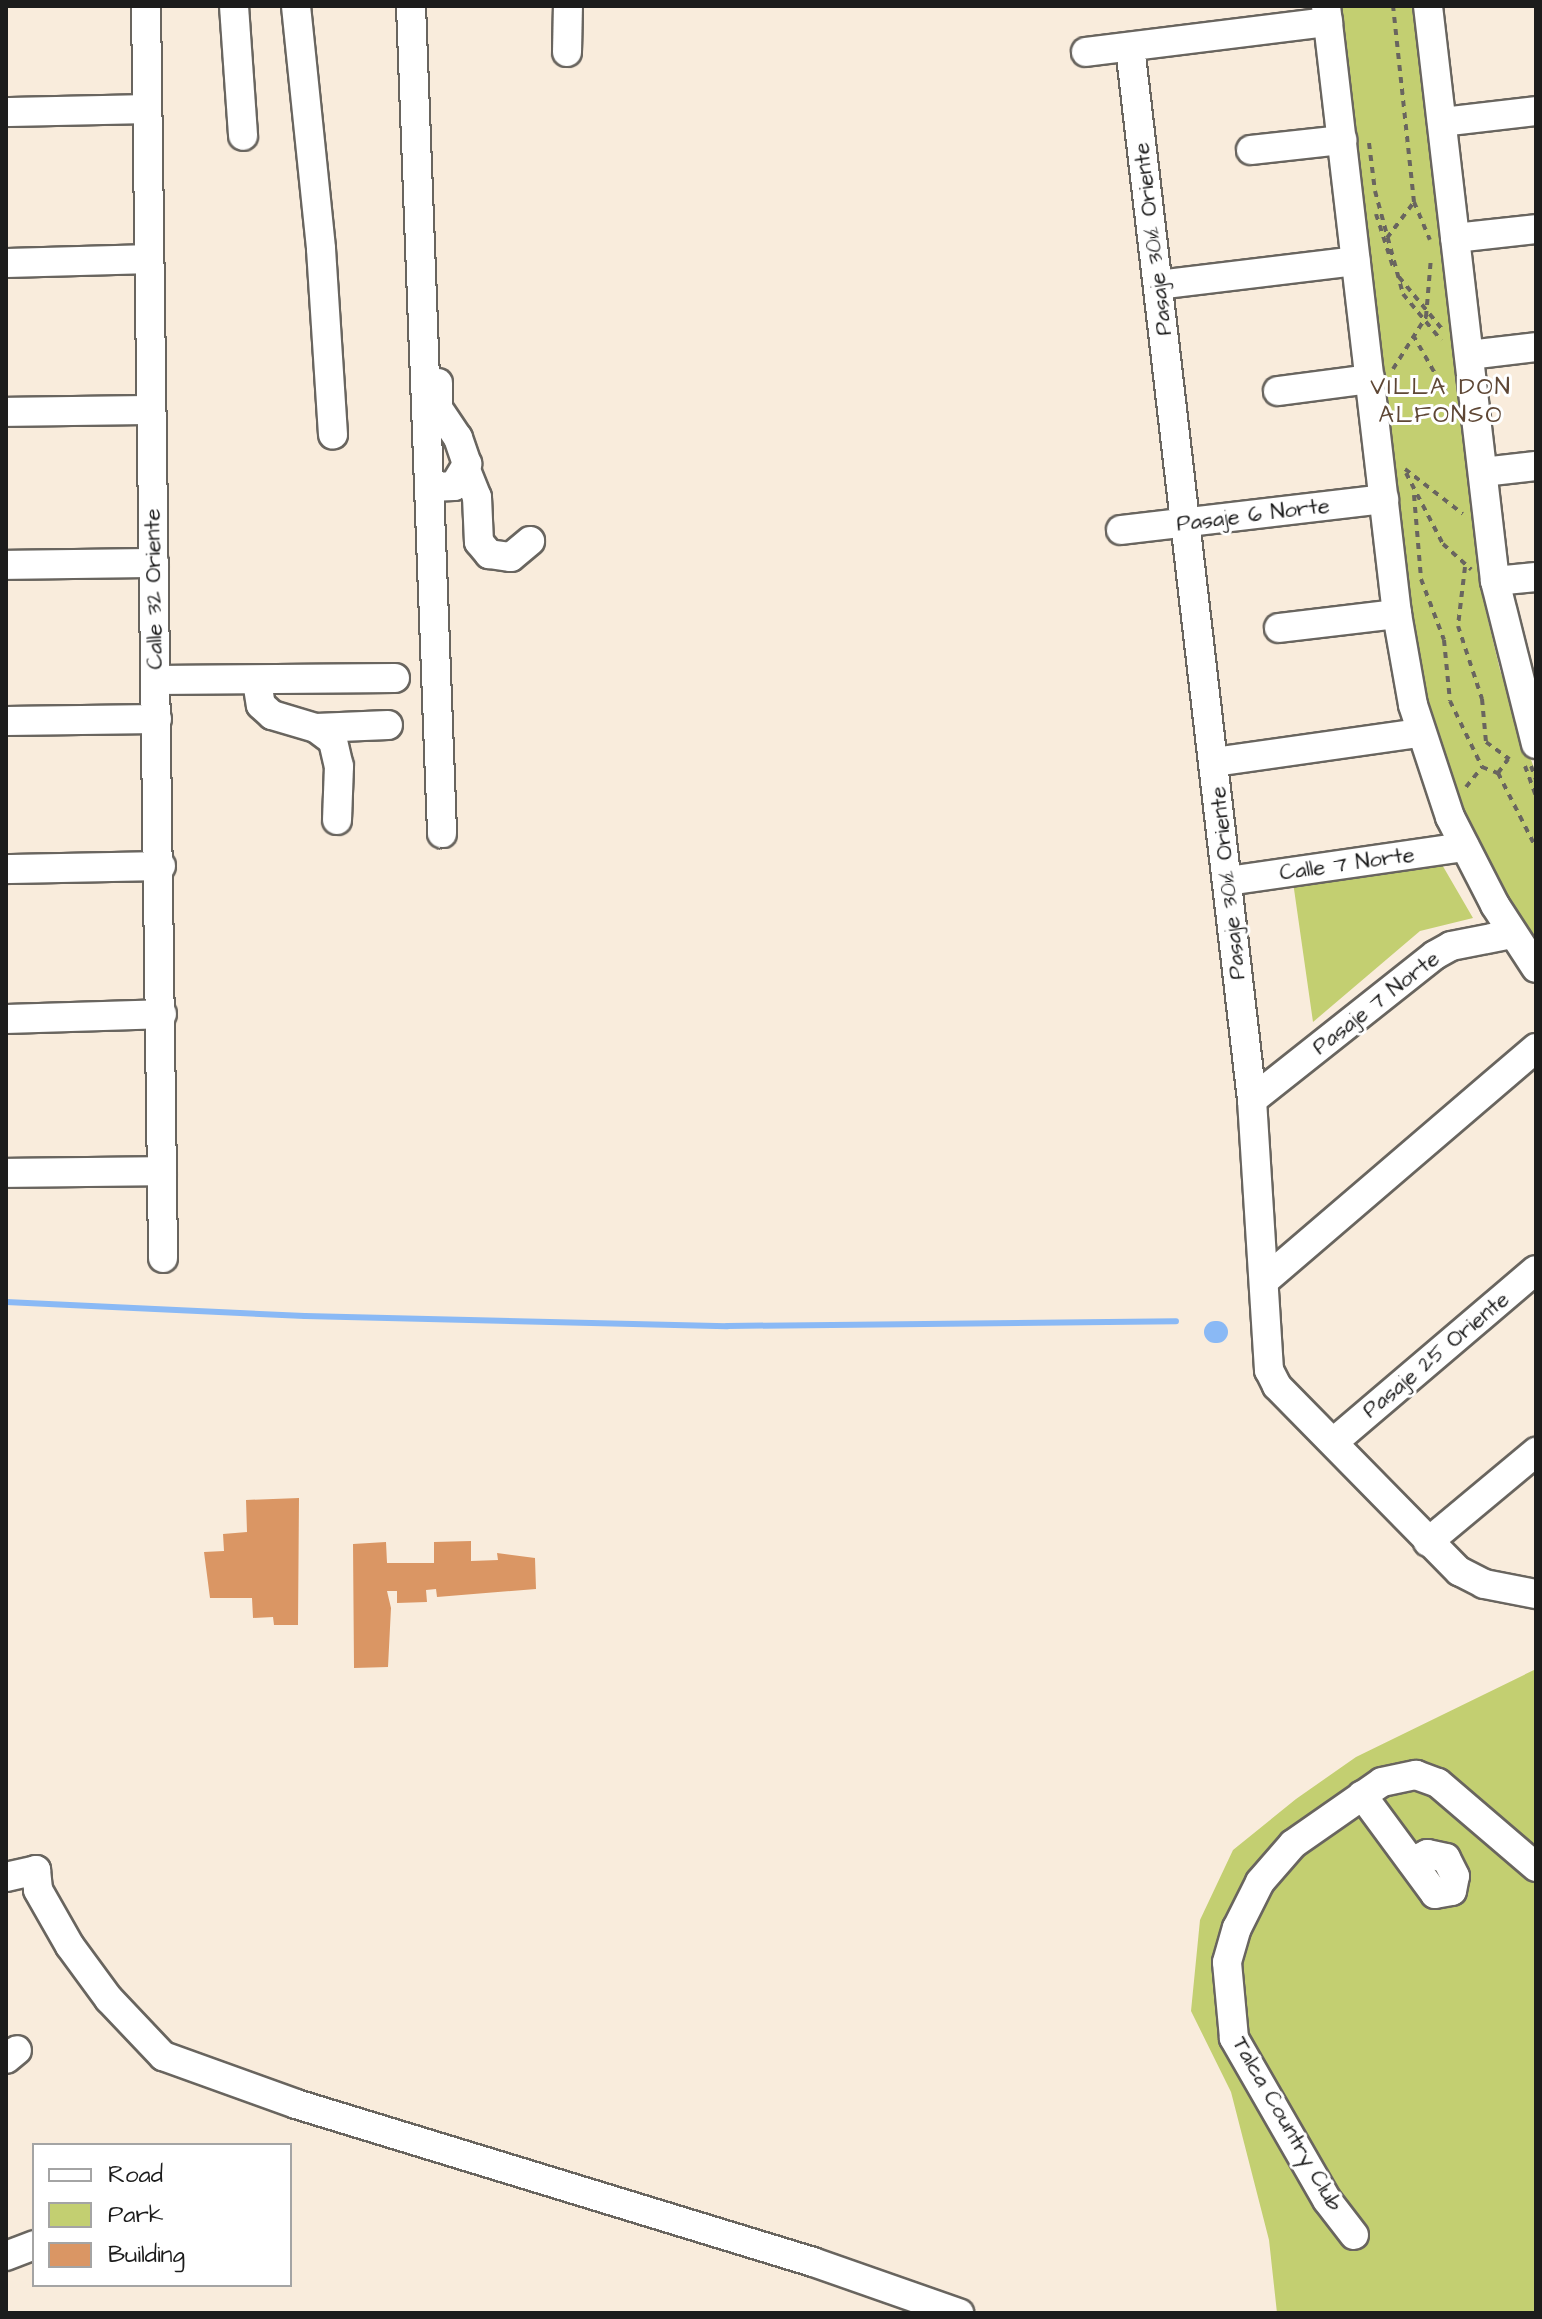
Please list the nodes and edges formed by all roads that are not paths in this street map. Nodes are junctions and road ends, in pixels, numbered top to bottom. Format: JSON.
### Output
{"nodes":[{"id":1,"x":146,"y":6,"type":"edge"},
{"id":2,"x":234,"y":6,"type":"edge"},
{"id":3,"x":296,"y":6,"type":"edge"},
{"id":4,"x":411,"y":6,"type":"edge"},
{"id":5,"x":568,"y":6,"type":"edge"},
{"id":6,"x":1428,"y":6,"type":"edge"},
{"id":7,"x":1327,"y":14,"type":"edge"},
{"id":8,"x":1130,"y":47,"type":"junction"},
{"id":9,"x":567,"y":52,"type":"dead end"},
{"id":10,"x":1086,"y":52,"type":"dead end"},
{"id":11,"x":147,"y":109,"type":"junction"},
{"id":12,"x":1536,"y":111,"type":"edge"},
{"id":13,"x":6,"y":112,"type":"edge"},
{"id":14,"x":1442,"y":122,"type":"junction"},
{"id":15,"x":1357,"y":134,"type":"junction"},
{"id":16,"x":243,"y":136,"type":"dead end"},
{"id":17,"x":1251,"y":150,"type":"dead end"},
{"id":18,"x":418,"y":192,"type":"junction"},
{"id":19,"x":1536,"y":229,"type":"edge"},
{"id":20,"x":1455,"y":238,"type":"junction"},
{"id":21,"x":147,"y":259,"type":"junction"},
{"id":22,"x":1356,"y":261,"type":"junction"},
{"id":23,"x":6,"y":263,"type":"edge"},
{"id":24,"x":1158,"y":285,"type":"junction"},
{"id":25,"x":1458,"y":347,"type":"junction"},
{"id":26,"x":1536,"y":347,"type":"edge"},
{"id":27,"x":1382,"y":379,"type":"junction"},
{"id":28,"x":1278,"y":391,"type":"dead end"},
{"id":29,"x":151,"y":410,"type":"junction"},
{"id":30,"x":6,"y":412,"type":"edge"},
{"id":31,"x":333,"y":435,"type":"dead end"},
{"id":32,"x":1536,"y":466,"type":"edge"},
{"id":33,"x":466,"y":470,"type":"junction"},
{"id":34,"x":1483,"y":472,"type":"junction"},
{"id":35,"x":429,"y":487,"type":"junction"},
{"id":36,"x":1384,"y":499,"type":"junction"},
{"id":37,"x":1187,"y":524,"type":"junction"},
{"id":38,"x":1121,"y":530,"type":"dead end"},
{"id":39,"x":530,"y":541,"type":"dead end"},
{"id":40,"x":154,"y":563,"type":"junction"},
{"id":41,"x":6,"y":565,"type":"edge"},
{"id":42,"x":1483,"y":574,"type":"junction"},
{"id":43,"x":1536,"y":577,"type":"edge"},
{"id":44,"x":1397,"y":614,"type":"junction"},
{"id":45,"x":1279,"y":628,"type":"dead end"},
{"id":46,"x":395,"y":678,"type":"dead end"},
{"id":47,"x":156,"y":680,"type":"junction"},
{"id":48,"x":257,"y":681,"type":"junction"},
{"id":49,"x":1528,"y":696,"type":"edge"},
{"id":50,"x":157,"y":719,"type":"junction"},
{"id":51,"x":6,"y":721,"type":"edge"},
{"id":52,"x":388,"y":725,"type":"dead end"},
{"id":53,"x":316,"y":728,"type":"junction"},
{"id":54,"x":1419,"y":733,"type":"junction"},
{"id":55,"x":1531,"y":749,"type":"edge"},
{"id":56,"x":1215,"y":762,"type":"junction"},
{"id":57,"x":337,"y":820,"type":"dead end"},
{"id":58,"x":442,"y":833,"type":"dead end"},
{"id":59,"x":1465,"y":847,"type":"junction"},
{"id":60,"x":161,"y":866,"type":"junction"},
{"id":61,"x":6,"y":869,"type":"edge"},
{"id":62,"x":1228,"y":881,"type":"junction"},
{"id":63,"x":1512,"y":934,"type":"junction"},
{"id":64,"x":1536,"y":968,"type":"edge"},
{"id":65,"x":162,"y":1014,"type":"junction"},
{"id":66,"x":6,"y":1019,"type":"edge"},
{"id":67,"x":1536,"y":1048,"type":"edge"},
{"id":68,"x":1252,"y":1100,"type":"junction"},
{"id":69,"x":162,"y":1171,"type":"junction"},
{"id":70,"x":6,"y":1173,"type":"edge"},
{"id":71,"x":163,"y":1258,"type":"dead end"},
{"id":72,"x":1536,"y":1270,"type":"edge"},
{"id":73,"x":1264,"y":1281,"type":"junction"},
{"id":74,"x":1336,"y":1440,"type":"junction"},
{"id":75,"x":1536,"y":1452,"type":"edge"},
{"id":76,"x":1428,"y":1542,"type":"junction"},
{"id":77,"x":1533,"y":1594,"type":"edge"},
{"id":78,"x":1362,"y":1795,"type":"junction"},
{"id":79,"x":1412,"y":1862,"type":"dead end"},
{"id":80,"x":1536,"y":1867,"type":"edge"},
{"id":81,"x":6,"y":1877,"type":"edge"},
{"id":82,"x":1354,"y":2235,"type":"dead end"},
{"id":83,"x":32,"y":2246,"type":"edge"},
{"id":84,"x":6,"y":2256,"type":"edge"},
{"id":85,"x":959,"y":2313,"type":"edge"}],
"edges":[{"from":1,"to":11,"type":"street","name":"Calle 32 Oriente"},
{"from":2,"to":16,"type":"street"},
{"from":3,"to":31,"type":"street"},
{"from":4,"to":18,"type":"street"},
{"from":5,"to":9,"type":"street"},
{"from":6,"to":14,"type":"street"},
{"from":7,"to":8,"type":"street"},
{"from":7,"to":15,"type":"street"},
{"from":8,"to":10,"type":"street"},
{"from":8,"to":24,"type":"street","name":"Pasaje 30½ Oriente"},
{"from":11,"to":13,"type":"street"},
{"from":11,"to":21,"type":"street","name":"Calle 32 Oriente"},
{"from":12,"to":14,"type":"street"},
{"from":14,"to":20,"type":"street"},
{"from":15,"to":17,"type":"street"},
{"from":15,"to":22,"type":"street"},
{"from":18,"to":33,"type":"street"},
{"from":18,"to":35,"type":"street"},
{"from":19,"to":20,"type":"street"},
{"from":20,"to":25,"type":"street"},
{"from":21,"to":23,"type":"street"},
{"from":21,"to":29,"type":"street","name":"Calle 32 Oriente"},
{"from":22,"to":24,"type":"street"},
{"from":22,"to":27,"type":"street"},
{"from":24,"to":37,"type":"street","name":"Pasaje 30½ Oriente"},
{"from":25,"to":26,"type":"street"},
{"from":25,"to":34,"type":"street"},
{"from":27,"to":28,"type":"street"},
{"from":27,"to":36,"type":"street"},
{"from":29,"to":30,"type":"street"},
{"from":29,"to":40,"type":"street","name":"Calle 32 Oriente"},
{"from":32,"to":34,"type":"street"},
{"from":33,"to":35,"type":"street"},
{"from":33,"to":39,"type":"street"},
{"from":34,"to":42,"type":"street"},
{"from":35,"to":58,"type":"street"},
{"from":36,"to":37,"type":"street","name":"Pasaje 6 Norte"},
{"from":36,"to":44,"type":"street"},
{"from":37,"to":38,"type":"street","name":"Pasaje 6 Norte"},
{"from":37,"to":56,"type":"street","name":"Pasaje 30½ Oriente"},
{"from":40,"to":41,"type":"street"},
{"from":40,"to":47,"type":"street","name":"Calle 32 Oriente"},
{"from":42,"to":43,"type":"street"},
{"from":42,"to":49,"type":"street"},
{"from":44,"to":45,"type":"street"},
{"from":44,"to":54,"type":"street"},
{"from":46,"to":48,"type":"street"},
{"from":47,"to":48,"type":"street"},
{"from":47,"to":50,"type":"street","name":"Calle 32 Oriente"},
{"from":48,"to":53,"type":"street"},
{"from":49,"to":55,"type":"street"},
{"from":50,"to":51,"type":"street"},
{"from":50,"to":60,"type":"street","name":"Calle 32 Oriente"},
{"from":52,"to":53,"type":"street"},
{"from":53,"to":57,"type":"street"},
{"from":54,"to":56,"type":"street"},
{"from":54,"to":59,"type":"street"},
{"from":56,"to":62,"type":"street","name":"Pasaje 30½ Oriente"},
{"from":59,"to":62,"type":"street","name":"Calle 7 Norte"},
{"from":59,"to":63,"type":"street"},
{"from":60,"to":61,"type":"street"},
{"from":60,"to":65,"type":"street","name":"Calle 32 Oriente"},
{"from":62,"to":68,"type":"street","name":"Pasaje 30½ Oriente"},
{"from":63,"to":64,"type":"street"},
{"from":63,"to":68,"type":"street","name":"Pasaje 7 Norte"},
{"from":65,"to":66,"type":"street"},
{"from":65,"to":69,"type":"street","name":"Calle 32 Oriente"},
{"from":67,"to":73,"type":"street"},
{"from":68,"to":73,"type":"street","name":"Pasaje 30½ Oriente"},
{"from":69,"to":70,"type":"street"},
{"from":69,"to":71,"type":"street","name":"Calle 32 Oriente"},
{"from":72,"to":74,"type":"street","name":"Pasaje 25 Oriente"},
{"from":73,"to":74,"type":"street","name":"Pasaje 30½ Oriente"},
{"from":74,"to":76,"type":"street","name":"Pasaje 30½ Oriente"},
{"from":75,"to":76,"type":"street"},
{"from":76,"to":77,"type":"street","name":"Pasaje 30½ Oriente"},
{"from":78,"to":79,"type":"street"},
{"from":78,"to":80,"type":"street","name":"Talca Country Club"},
{"from":78,"to":82,"type":"street","name":"Talca Country Club"},
{"from":81,"to":85,"type":"street"},
{"from":83,"to":84,"type":"street"}]}
